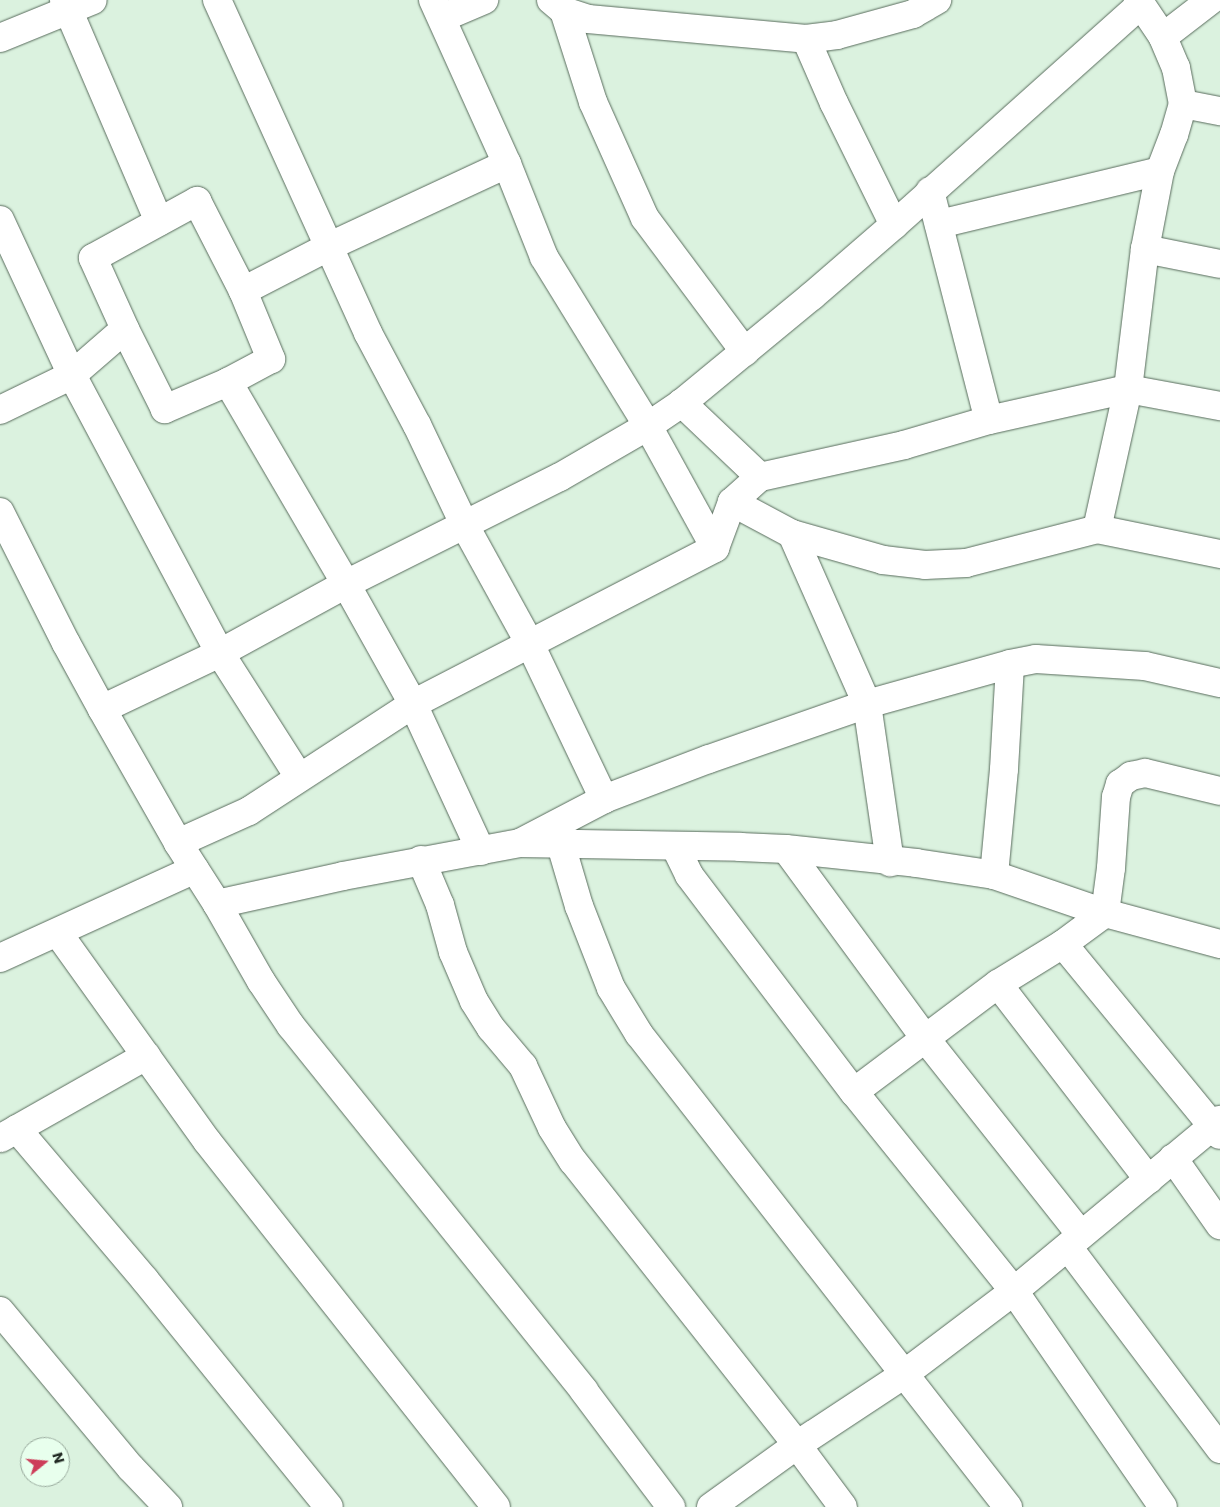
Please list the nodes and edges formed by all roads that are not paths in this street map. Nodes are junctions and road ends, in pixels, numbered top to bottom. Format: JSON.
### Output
{"nodes":[{"id":1,"x":93,"y":0,"type":"edge"},
{"id":2,"x":217,"y":0,"type":"edge"},
{"id":3,"x":484,"y":0,"type":"edge"},
{"id":4,"x":937,"y":0,"type":"edge"},
{"id":5,"x":1211,"y":0,"type":"edge"},
{"id":6,"x":1139,"y":2,"type":"edge"},
{"id":7,"x":66,"y":5,"type":"edge"},
{"id":8,"x":558,"y":5,"type":"edge"},
{"id":9,"x":438,"y":9,"type":"edge"},
{"id":10,"x":1163,"y":37,"type":"junction"},
{"id":11,"x":0,"y":38,"type":"edge"},
{"id":12,"x":806,"y":39,"type":"junction"},
{"id":13,"x":1183,"y":104,"type":"junction"},
{"id":14,"x":1220,"y":111,"type":"edge"},
{"id":15,"x":507,"y":164,"type":"junction"},
{"id":16,"x":1160,"y":171,"type":"junction"},
{"id":17,"x":930,"y":191,"type":"junction"},
{"id":18,"x":0,"y":220,"type":"edge"},
{"id":19,"x":159,"y":222,"type":"junction"},
{"id":20,"x":940,"y":224,"type":"junction"},
{"id":21,"x":894,"y":225,"type":"junction"},
{"id":22,"x":330,"y":246,"type":"junction"},
{"id":23,"x":1145,"y":249,"type":"junction"},
{"id":24,"x":1220,"y":264,"type":"edge"},
{"id":25,"x":243,"y":291,"type":"junction"},
{"id":26,"x":125,"y":330,"type":"junction"},
{"id":27,"x":745,"y":352,"type":"junction"},
{"id":28,"x":72,"y":375,"type":"junction"},
{"id":29,"x":228,"y":382,"type":"junction"},
{"id":30,"x":1128,"y":389,"type":"junction"},
{"id":31,"x":682,"y":403,"type":"junction"},
{"id":32,"x":1220,"y":406,"type":"edge"},
{"id":33,"x":0,"y":410,"type":"edge"},
{"id":34,"x":989,"y":420,"type":"junction"},
{"id":35,"x":648,"y":426,"type":"junction"},
{"id":36,"x":760,"y":477,"type":"junction"},
{"id":37,"x":732,"y":502,"type":"junction"},
{"id":38,"x":0,"y":512,"type":"edge"},
{"id":39,"x":464,"y":524,"type":"junction"},
{"id":40,"x":1097,"y":530,"type":"junction"},
{"id":41,"x":792,"y":534,"type":"junction"},
{"id":42,"x":715,"y":548,"type":"junction"},
{"id":43,"x":1220,"y":554,"type":"edge"},
{"id":44,"x":346,"y":584,"type":"junction"},
{"id":45,"x":530,"y":644,"type":"junction"},
{"id":46,"x":220,"y":653,"type":"junction"},
{"id":47,"x":1010,"y":664,"type":"junction"},
{"id":48,"x":1220,"y":682,"type":"edge"},
{"id":49,"x":413,"y":704,"type":"junction"},
{"id":50,"x":867,"y":704,"type":"junction"},
{"id":51,"x":102,"y":709,"type":"junction"},
{"id":52,"x":299,"y":777,"type":"junction"},
{"id":53,"x":1220,"y":791,"type":"edge"},
{"id":54,"x":604,"y":799,"type":"junction"},
{"id":55,"x":178,"y":843,"type":"junction"},
{"id":56,"x":520,"y":843,"type":"junction"},
{"id":57,"x":561,"y":845,"type":"junction"},
{"id":58,"x":675,"y":846,"type":"junction"},
{"id":59,"x":786,"y":849,"type":"junction"},
{"id":60,"x":481,"y":851,"type":"junction"},
{"id":61,"x":421,"y":860,"type":"junction"},
{"id":62,"x":890,"y":862,"type":"junction"},
{"id":63,"x":195,"y":869,"type":"junction"},
{"id":64,"x":994,"y":875,"type":"junction"},
{"id":65,"x":217,"y":904,"type":"junction"},
{"id":66,"x":1105,"y":913,"type":"junction"},
{"id":67,"x":58,"y":933,"type":"junction"},
{"id":68,"x":1063,"y":944,"type":"junction"},
{"id":69,"x":1220,"y":944,"type":"edge"},
{"id":70,"x":0,"y":958,"type":"edge"},
{"id":71,"x":998,"y":984,"type":"junction"},
{"id":72,"x":925,"y":1038,"type":"junction"},
{"id":73,"x":146,"y":1056,"type":"junction"},
{"id":74,"x":854,"y":1092,"type":"junction"},
{"id":75,"x":1217,"y":1127,"type":"edge"},
{"id":76,"x":8,"y":1134,"type":"edge"},
{"id":77,"x":1173,"y":1158,"type":"junction"},
{"id":78,"x":1149,"y":1180,"type":"junction"},
{"id":79,"x":1220,"y":1225,"type":"edge"},
{"id":80,"x":1074,"y":1241,"type":"junction"},
{"id":81,"x":1014,"y":1291,"type":"junction"},
{"id":82,"x":0,"y":1311,"type":"edge"},
{"id":83,"x":903,"y":1375,"type":"junction"},
{"id":84,"x":797,"y":1445,"type":"junction"},
{"id":85,"x":1220,"y":1449,"type":"edge"},
{"id":86,"x":160,"y":1505,"type":"edge"},
{"id":87,"x":329,"y":1507,"type":"edge"},
{"id":88,"x":496,"y":1507,"type":"edge"},
{"id":89,"x":671,"y":1507,"type":"edge"},
{"id":90,"x":712,"y":1507,"type":"edge"},
{"id":91,"x":843,"y":1507,"type":"edge"},
{"id":92,"x":1008,"y":1507,"type":"edge"},
{"id":93,"x":1163,"y":1507,"type":"edge"}],
"edges":[{"from":1,"to":7,"type":"street"},
{"from":2,"to":22,"type":"street"},
{"from":3,"to":9,"type":"street"},
{"from":4,"to":12,"type":"street"},
{"from":5,"to":10,"type":"street"},
{"from":6,"to":10,"type":"street"},
{"from":6,"to":17,"type":"street"},
{"from":7,"to":11,"type":"street"},
{"from":7,"to":19,"type":"street"},
{"from":8,"to":12,"type":"street"},
{"from":8,"to":27,"type":"street"},
{"from":9,"to":15,"type":"street"},
{"from":10,"to":13,"type":"street"},
{"from":12,"to":21,"type":"street"},
{"from":13,"to":14,"type":"street"},
{"from":13,"to":16,"type":"street"},
{"from":15,"to":22,"type":"street"},
{"from":15,"to":35,"type":"street"},
{"from":16,"to":20,"type":"street"},
{"from":16,"to":23,"type":"street"},
{"from":17,"to":20,"type":"street"},
{"from":17,"to":21,"type":"street"},
{"from":18,"to":28,"type":"street"},
{"from":19,"to":25,"type":"street"},
{"from":19,"to":26,"type":"street"},
{"from":20,"to":34,"type":"street"},
{"from":21,"to":27,"type":"street"},
{"from":22,"to":25,"type":"street"},
{"from":22,"to":39,"type":"street"},
{"from":23,"to":24,"type":"street"},
{"from":23,"to":30,"type":"street"},
{"from":25,"to":29,"type":"street"},
{"from":26,"to":28,"type":"street"},
{"from":26,"to":29,"type":"street"},
{"from":27,"to":31,"type":"street"},
{"from":28,"to":33,"type":"street"},
{"from":28,"to":46,"type":"street"},
{"from":29,"to":44,"type":"street"},
{"from":30,"to":32,"type":"street"},
{"from":30,"to":34,"type":"street"},
{"from":30,"to":40,"type":"street"},
{"from":31,"to":35,"type":"street"},
{"from":31,"to":36,"type":"street"},
{"from":34,"to":36,"type":"street"},
{"from":35,"to":39,"type":"street"},
{"from":35,"to":42,"type":"street"},
{"from":36,"to":37,"type":"street"},
{"from":37,"to":41,"type":"street"},
{"from":37,"to":42,"type":"street"},
{"from":38,"to":51,"type":"street"},
{"from":39,"to":44,"type":"street"},
{"from":39,"to":45,"type":"street"},
{"from":40,"to":41,"type":"street"},
{"from":40,"to":43,"type":"street"},
{"from":41,"to":50,"type":"street"},
{"from":42,"to":45,"type":"street"},
{"from":44,"to":46,"type":"street"},
{"from":44,"to":49,"type":"street"},
{"from":45,"to":49,"type":"street"},
{"from":45,"to":54,"type":"street"},
{"from":46,"to":51,"type":"street"},
{"from":46,"to":52,"type":"street"},
{"from":47,"to":48,"type":"street"},
{"from":47,"to":50,"type":"street"},
{"from":47,"to":64,"type":"street"},
{"from":49,"to":52,"type":"street"},
{"from":49,"to":60,"type":"street"},
{"from":50,"to":54,"type":"street"},
{"from":50,"to":62,"type":"street"},
{"from":51,"to":55,"type":"street"},
{"from":52,"to":55,"type":"street"},
{"from":53,"to":66,"type":"street"},
{"from":54,"to":56,"type":"street"},
{"from":55,"to":63,"type":"street"},
{"from":56,"to":57,"type":"street"},
{"from":56,"to":60,"type":"street"},
{"from":57,"to":58,"type":"street"},
{"from":57,"to":83,"type":"street"},
{"from":58,"to":59,"type":"street"},
{"from":58,"to":74,"type":"street"},
{"from":59,"to":62,"type":"street"},
{"from":59,"to":72,"type":"street"},
{"from":60,"to":61,"type":"street"},
{"from":61,"to":65,"type":"street"},
{"from":61,"to":84,"type":"street"},
{"from":62,"to":64,"type":"street"},
{"from":63,"to":65,"type":"street"},
{"from":63,"to":67,"type":"street"},
{"from":64,"to":66,"type":"street"},
{"from":65,"to":89,"type":"street"},
{"from":66,"to":68,"type":"street"},
{"from":66,"to":69,"type":"street"},
{"from":67,"to":70,"type":"street"},
{"from":67,"to":73,"type":"street"},
{"from":68,"to":71,"type":"street"},
{"from":68,"to":75,"type":"street"},
{"from":71,"to":72,"type":"street"},
{"from":71,"to":78,"type":"street"},
{"from":72,"to":74,"type":"street"},
{"from":72,"to":80,"type":"street"},
{"from":73,"to":76,"type":"street"},
{"from":73,"to":88,"type":"street"},
{"from":74,"to":81,"type":"street"},
{"from":75,"to":77,"type":"street"},
{"from":76,"to":87,"type":"street"},
{"from":77,"to":78,"type":"street"},
{"from":77,"to":79,"type":"street"},
{"from":78,"to":80,"type":"street"},
{"from":80,"to":81,"type":"street"},
{"from":80,"to":85,"type":"street"},
{"from":81,"to":83,"type":"street"},
{"from":81,"to":93,"type":"street"},
{"from":82,"to":86,"type":"street"},
{"from":83,"to":84,"type":"street"},
{"from":83,"to":92,"type":"street"},
{"from":84,"to":90,"type":"street"},
{"from":84,"to":91,"type":"street"}]}
